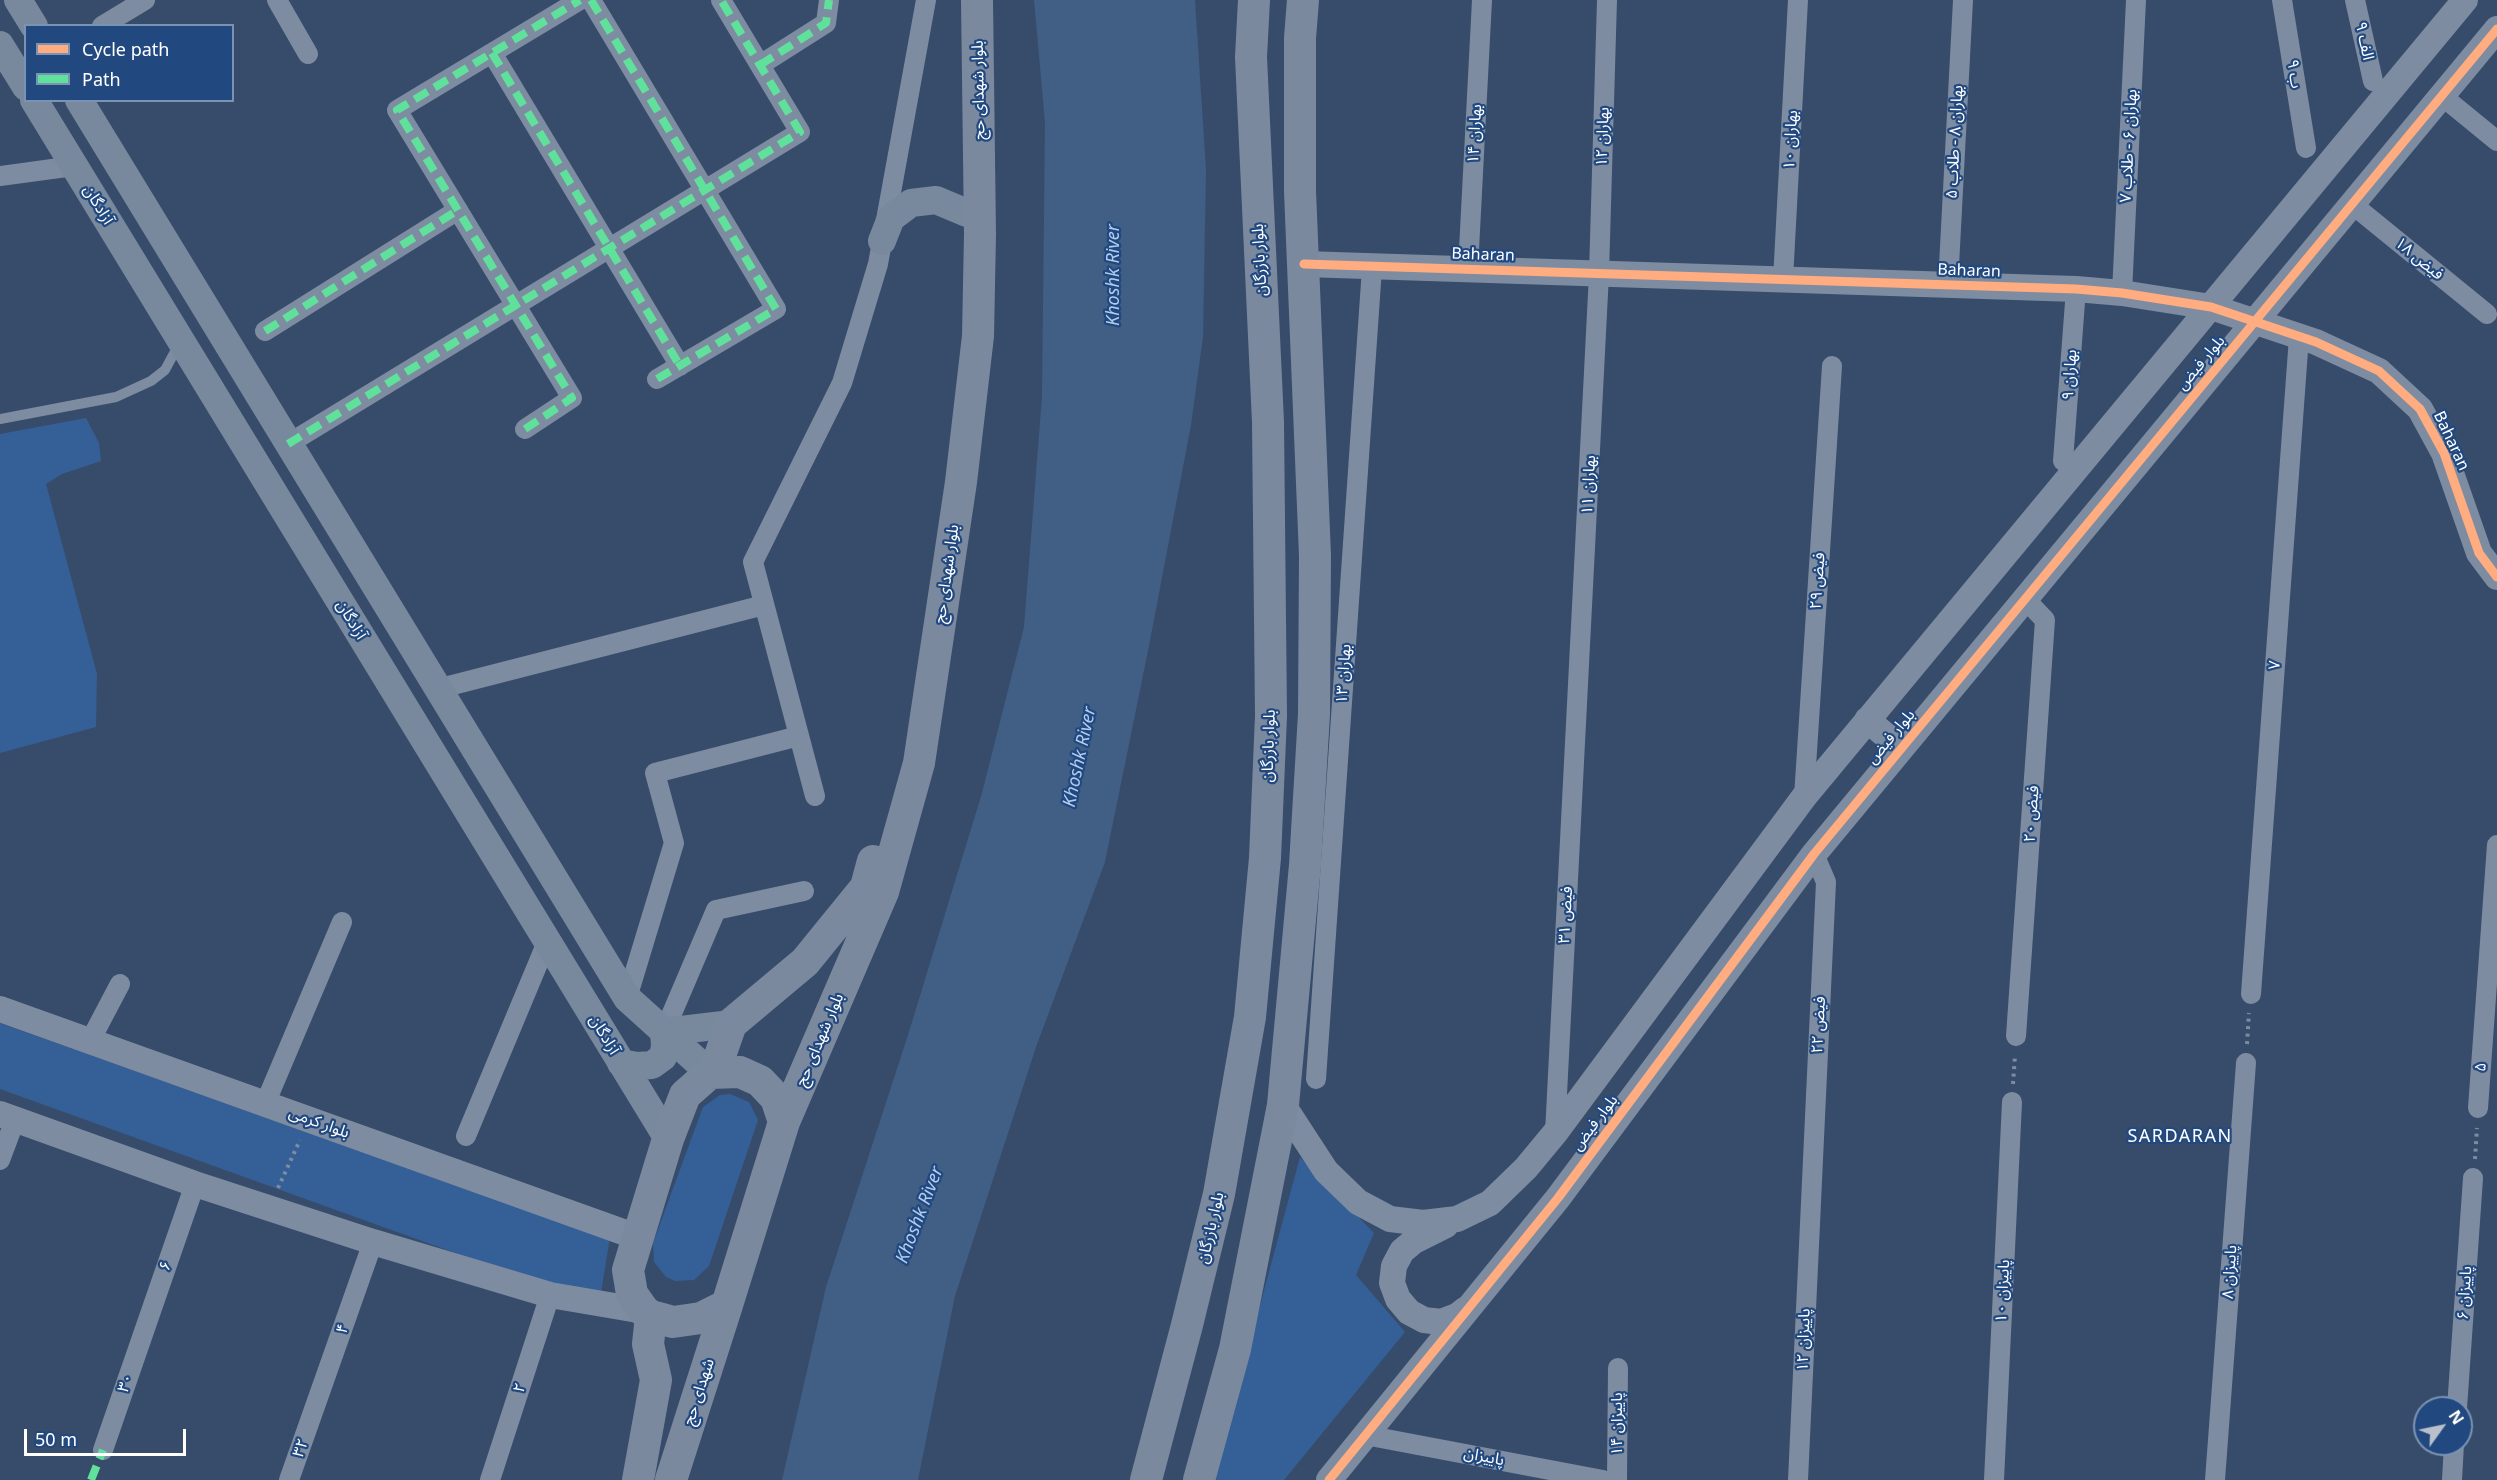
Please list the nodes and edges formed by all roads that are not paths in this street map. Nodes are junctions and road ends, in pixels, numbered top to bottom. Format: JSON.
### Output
{"nodes":[{"id":1,"x":18,"y":0,"type":"edge"},
{"id":2,"x":145,"y":0,"type":"edge"},
{"id":3,"x":277,"y":0,"type":"edge"},
{"id":4,"x":580,"y":0,"type":"edge"},
{"id":5,"x":591,"y":0,"type":"edge"},
{"id":6,"x":721,"y":0,"type":"edge"},
{"id":7,"x":829,"y":0,"type":"edge"},
{"id":8,"x":926,"y":0,"type":"edge"},
{"id":9,"x":960,"y":0,"type":"edge"},
{"id":10,"x":977,"y":0,"type":"edge"},
{"id":11,"x":1254,"y":0,"type":"edge"},
{"id":12,"x":1303,"y":0,"type":"edge"},
{"id":13,"x":1482,"y":0,"type":"edge"},
{"id":14,"x":1607,"y":0,"type":"edge"},
{"id":15,"x":1798,"y":0,"type":"edge"},
{"id":16,"x":1964,"y":0,"type":"edge"},
{"id":17,"x":2136,"y":0,"type":"edge"},
{"id":18,"x":2282,"y":0,"type":"edge"},
{"id":19,"x":2355,"y":0,"type":"edge"},
{"id":20,"x":2464,"y":0,"type":"edge"},
{"id":21,"x":33,"y":24,"type":"edge"},
{"id":22,"x":105,"y":24,"type":"edge"},
{"id":23,"x":2497,"y":29,"type":"edge"},
{"id":24,"x":0,"y":45,"type":"edge"},
{"id":25,"x":492,"y":53,"type":"junction"},
{"id":26,"x":308,"y":54,"type":"dead end"},
{"id":27,"x":760,"y":65,"type":"junction"},
{"id":28,"x":2373,"y":81,"type":"dead end"},
{"id":29,"x":24,"y":84,"type":"edge"},
{"id":30,"x":2442,"y":96,"type":"junction"},
{"id":31,"x":35,"y":102,"type":"edge"},
{"id":32,"x":80,"y":102,"type":"edge"},
{"id":33,"x":2497,"y":141,"type":"edge"},
{"id":34,"x":2306,"y":148,"type":"dead end"},
{"id":35,"x":74,"y":166,"type":"junction"},
{"id":36,"x":0,"y":176,"type":"edge"},
{"id":37,"x":705,"y":190,"type":"junction"},
{"id":38,"x":2352,"y":204,"type":"junction"},
{"id":39,"x":458,"y":210,"type":"junction"},
{"id":40,"x":967,"y":213,"type":"junction"},
{"id":41,"x":159,"y":232,"type":"junction"},
{"id":42,"x":882,"y":241,"type":"junction"},
{"id":43,"x":609,"y":248,"type":"junction"},
{"id":44,"x":126,"y":252,"type":"junction"},
{"id":45,"x":1304,"y":264,"type":"junction"},
{"id":46,"x":1372,"y":268,"type":"junction"},
{"id":47,"x":1468,"y":269,"type":"junction"},
{"id":48,"x":1599,"y":274,"type":"junction"},
{"id":49,"x":1783,"y":280,"type":"junction"},
{"id":50,"x":1947,"y":285,"type":"junction"},
{"id":51,"x":2076,"y":289,"type":"junction"},
{"id":52,"x":2122,"y":293,"type":"junction"},
{"id":53,"x":516,"y":305,"type":"junction"},
{"id":54,"x":2211,"y":307,"type":"junction"},
{"id":55,"x":2487,"y":314,"type":"dead end"},
{"id":56,"x":2255,"y":322,"type":"junction"},
{"id":57,"x":265,"y":331,"type":"dead end"},
{"id":58,"x":2299,"y":337,"type":"junction"},
{"id":59,"x":180,"y":341,"type":"junction"},
{"id":60,"x":680,"y":366,"type":"junction"},
{"id":61,"x":1832,"y":366,"type":"dead end"},
{"id":62,"x":657,"y":379,"type":"dead end"},
{"id":63,"x":0,"y":419,"type":"edge"},
{"id":64,"x":525,"y":429,"type":"dead end"},
{"id":65,"x":288,"y":444,"type":"junction"},
{"id":66,"x":2064,"y":461,"type":"dead end"},
{"id":67,"x":2497,"y":577,"type":"edge"},
{"id":68,"x":2025,"y":599,"type":"junction"},
{"id":69,"x":765,"y":605,"type":"junction"},
{"id":70,"x":437,"y":689,"type":"junction"},
{"id":71,"x":1578,"y":697,"type":"joint"},
{"id":72,"x":1867,"y":720,"type":"junction"},
{"id":73,"x":799,"y":736,"type":"junction"},
{"id":74,"x":1901,"y":748,"type":"junction"},
{"id":75,"x":814,"y":796,"type":"dead end"},
{"id":76,"x":1804,"y":797,"type":"junction"},
{"id":77,"x":2497,"y":845,"type":"edge"},
{"id":78,"x":1814,"y":854,"type":"junction"},
{"id":79,"x":1265,"y":858,"type":"junction"},
{"id":80,"x":1305,"y":865,"type":"junction"},
{"id":81,"x":804,"y":891,"type":"dead end"},
{"id":82,"x":342,"y":922,"type":"dead end"},
{"id":83,"x":547,"y":942,"type":"junction"},
{"id":84,"x":120,"y":984,"type":"dead end"},
{"id":85,"x":2251,"y":994,"type":"road end"},
{"id":86,"x":627,"y":998,"type":"junction"},
{"id":87,"x":0,"y":1009,"type":"edge"},
{"id":88,"x":731,"y":1023,"type":"junction"},
{"id":89,"x":664,"y":1032,"type":"junction"},
{"id":90,"x":2016,"y":1036,"type":"road end"},
{"id":91,"x":90,"y":1041,"type":"junction"},
{"id":92,"x":621,"y":1063,"type":"junction"},
{"id":93,"x":2246,"y":1063,"type":"road end"},
{"id":94,"x":712,"y":1073,"type":"junction"},
{"id":95,"x":1316,"y":1079,"type":"dead end"},
{"id":96,"x":2012,"y":1102,"type":"road end"},
{"id":97,"x":265,"y":1104,"type":"junction"},
{"id":98,"x":1283,"y":1105,"type":"junction"},
{"id":99,"x":2478,"y":1108,"type":"road end"},
{"id":100,"x":7,"y":1117,"type":"edge"},
{"id":101,"x":784,"y":1122,"type":"junction"},
{"id":102,"x":1554,"y":1133,"type":"junction"},
{"id":103,"x":466,"y":1136,"type":"dead end"},
{"id":104,"x":668,"y":1139,"type":"junction"},
{"id":105,"x":0,"y":1160,"type":"edge"},
{"id":106,"x":2473,"y":1178,"type":"road end"},
{"id":107,"x":195,"y":1184,"type":"junction"},
{"id":108,"x":1810,"y":1200,"type":"joint"},
{"id":109,"x":1457,"y":1219,"type":"junction"},
{"id":110,"x":637,"y":1237,"type":"junction"},
{"id":111,"x":373,"y":1242,"type":"junction"},
{"id":112,"x":550,"y":1295,"type":"junction"},
{"id":113,"x":727,"y":1305,"type":"junction"},
{"id":114,"x":1470,"y":1305,"type":"junction"},
{"id":115,"x":647,"y":1314,"type":"junction"},
{"id":116,"x":138,"y":1349,"type":"joint"},
{"id":117,"x":1618,"y":1368,"type":"dead end"},
{"id":118,"x":2458,"y":1396,"type":"edge"},
{"id":119,"x":312,"y":1415,"type":"joint"},
{"id":120,"x":1365,"y":1435,"type":"junction"},
{"id":121,"x":103,"y":1450,"type":"dead end"},
{"id":122,"x":2453,"y":1456,"type":"edge"},
{"id":123,"x":289,"y":1480,"type":"edge"},
{"id":124,"x":490,"y":1480,"type":"edge"},
{"id":125,"x":639,"y":1480,"type":"edge"},
{"id":126,"x":671,"y":1480,"type":"edge"},
{"id":127,"x":1146,"y":1480,"type":"edge"},
{"id":128,"x":1199,"y":1480,"type":"edge"},
{"id":129,"x":1329,"y":1480,"type":"edge"},
{"id":130,"x":1604,"y":1480,"type":"edge"},
{"id":131,"x":1617,"y":1480,"type":"edge"},
{"id":132,"x":1798,"y":1480,"type":"edge"},
{"id":133,"x":1994,"y":1480,"type":"edge"},
{"id":134,"x":2215,"y":1480,"type":"edge"},
{"id":135,"x":2452,"y":1480,"type":"edge"}],
"edges":[{"from":1,"to":21,"type":"main road"},
{"from":2,"to":22,"type":"street"},
{"from":3,"to":26,"type":"street"},
{"from":4,"to":25,"type":"street"},
{"from":5,"to":37,"type":"street"},
{"from":6,"to":27,"type":"street"},
{"from":7,"to":27,"type":"street"},
{"from":8,"to":42,"type":"street"},
{"from":9,"to":40,"type":"main road","name":"بلوار شهدای حج"},
{"from":10,"to":101,"type":"main road","name":"بلوار شهدای حج"},
{"from":11,"to":79,"type":"main road","name":"بلوار بازرگان"},
{"from":12,"to":45,"type":"main road"},
{"from":13,"to":47,"type":"street","name":"بهاران ۱۴"},
{"from":14,"to":48,"type":"street","name":"بهاران ۱۲"},
{"from":15,"to":49,"type":"street","name":"بهاران ۱۰"},
{"from":16,"to":50,"type":"street","name":"بهاران ۸ - طلاب ۵"},
{"from":17,"to":52,"type":"street","name":"بهاران ۶ - طلاب ۷"},
{"from":18,"to":34,"type":"street","name":"۹ ب"},
{"from":19,"to":28,"type":"street","name":"۹ الف"},
{"from":20,"to":54,"type":"street","name":"بلوار فیض"},
{"from":23,"to":30,"type":"street","name":"بلوار فیض"},
{"from":24,"to":29,"type":"main road"},
{"from":25,"to":39,"type":"street"},
{"from":25,"to":43,"type":"street"},
{"from":27,"to":37,"type":"street"},
{"from":30,"to":33,"type":"street"},
{"from":30,"to":38,"type":"street","name":"بلوار فیض"},
{"from":31,"to":35,"type":"main road","name":"آزادگان"},
{"from":32,"to":41,"type":"main road"},
{"from":35,"to":36,"type":"street"},
{"from":35,"to":44,"type":"main road","name":"آزادگان"},
{"from":37,"to":43,"type":"street"},
{"from":37,"to":60,"type":"street"},
{"from":38,"to":55,"type":"street","name":"فیض ۱۸"},
{"from":38,"to":56,"type":"street","name":"بلوار فیض"},
{"from":39,"to":53,"type":"street"},
{"from":39,"to":57,"type":"street"},
{"from":40,"to":42,"type":"main road"},
{"from":40,"to":88,"type":"main road","name":"بلوار شهدای حج"},
{"from":41,"to":44,"type":"main road"},
{"from":41,"to":65,"type":"main road"},
{"from":42,"to":69,"type":"street"},
{"from":43,"to":53,"type":"street"},
{"from":43,"to":60,"type":"street"},
{"from":44,"to":59,"type":"main road","name":"آزادگان"},
{"from":45,"to":46,"type":"street","name":"Baharan"},
{"from":45,"to":80,"type":"main road"},
{"from":46,"to":47,"type":"street","name":"Baharan"},
{"from":46,"to":95,"type":"street","name":"بهاران ۱۳"},
{"from":47,"to":48,"type":"street","name":"Baharan"},
{"from":48,"to":49,"type":"street","name":"Baharan"},
{"from":48,"to":71,"type":"street","name":"بهاران ۱۱"},
{"from":49,"to":50,"type":"street","name":"Baharan"},
{"from":50,"to":51,"type":"street","name":"Baharan"},
{"from":51,"to":52,"type":"street","name":"Baharan"},
{"from":51,"to":66,"type":"street","name":"بهاران ۹"},
{"from":52,"to":54,"type":"street","name":"Baharan"},
{"from":53,"to":64,"type":"street"},
{"from":53,"to":65,"type":"street"},
{"from":54,"to":56,"type":"street","name":"Baharan"},
{"from":54,"to":72,"type":"street","name":"بلوار فیض"},
{"from":56,"to":58,"type":"street","name":"Baharan"},
{"from":56,"to":68,"type":"street","name":"بلوار فیض"},
{"from":58,"to":67,"type":"street","name":"Baharan"},
{"from":58,"to":85,"type":"street","name":"۷"},
{"from":59,"to":63,"type":"lane"},
{"from":59,"to":83,"type":"main road","name":"آزادگان"},
{"from":60,"to":62,"type":"street"},
{"from":61,"to":76,"type":"street","name":"فیض ۲۹"},
{"from":65,"to":70,"type":"main road"},
{"from":68,"to":74,"type":"street","name":"بلوار فیض"},
{"from":68,"to":90,"type":"street","name":"فیض ۲۰"},
{"from":69,"to":70,"type":"street"},
{"from":69,"to":73,"type":"street"},
{"from":70,"to":86,"type":"main road"},
{"from":71,"to":102,"type":"street","name":"فیض ۳۱"},
{"from":72,"to":74,"type":"street"},
{"from":72,"to":76,"type":"street","name":"بلوار فیض"},
{"from":73,"to":75,"type":"street"},
{"from":73,"to":86,"type":"street"},
{"from":74,"to":78,"type":"street","name":"بلوار فیض"},
{"from":76,"to":102,"type":"street","name":"بلوار فیض"},
{"from":77,"to":99,"type":"street","name":"۵"},
{"from":78,"to":108,"type":"street","name":"فیض ۲۲"},
{"from":78,"to":114,"type":"street","name":"بلوار فیض"},
{"from":79,"to":80,"type":"main road"},
{"from":79,"to":127,"type":"main road","name":"بلوار بازرگان"},
{"from":80,"to":98,"type":"main road"},
{"from":81,"to":89,"type":"street"},
{"from":82,"to":97,"type":"street"},
{"from":83,"to":92,"type":"main road","name":"آزادگان"},
{"from":83,"to":103,"type":"street"},
{"from":84,"to":91,"type":"street"},
{"from":86,"to":89,"type":"main road"},
{"from":87,"to":91,"type":"street","name":"بلوار کرمی"},
{"from":88,"to":89,"type":"main road"},
{"from":88,"to":94,"type":"main road"},
{"from":89,"to":92,"type":"main road"},
{"from":89,"to":94,"type":"main road"},
{"from":91,"to":97,"type":"street","name":"بلوار کرمی"},
{"from":92,"to":104,"type":"main road","name":"آزادگان"},
{"from":93,"to":134,"type":"street","name":"پاییزان ۸"},
{"from":94,"to":101,"type":"main road"},
{"from":94,"to":104,"type":"main road"},
{"from":96,"to":133,"type":"street","name":"پاییزان ۱۰"},
{"from":97,"to":110,"type":"street","name":"بلوار کرمی"},
{"from":98,"to":109,"type":"street","name":"بلوار فیض"},
{"from":98,"to":128,"type":"main road"},
{"from":100,"to":105,"type":"street"},
{"from":100,"to":107,"type":"street"},
{"from":101,"to":113,"type":"main road","name":"بلوار شهدای حج"},
{"from":102,"to":109,"type":"street","name":"بلوار فیض"},
{"from":104,"to":110,"type":"main road"},
{"from":106,"to":118,"type":"street","name":"پاییزان ۶"},
{"from":107,"to":111,"type":"street"},
{"from":107,"to":116,"type":"street","name":"۶"},
{"from":108,"to":132,"type":"street","name":"پاییزان ۱۲"},
{"from":109,"to":114,"type":"street"},
{"from":110,"to":115,"type":"main road"},
{"from":111,"to":112,"type":"street"},
{"from":111,"to":119,"type":"street","name":"۴"},
{"from":112,"to":115,"type":"street"},
{"from":112,"to":124,"type":"street","name":"۲"},
{"from":113,"to":115,"type":"main road"},
{"from":113,"to":126,"type":"main road","name":"شهدای حج"},
{"from":114,"to":120,"type":"street","name":"بلوار فیض"},
{"from":115,"to":125,"type":"main road"},
{"from":116,"to":121,"type":"street","name":"۳۰"},
{"from":117,"to":131,"type":"street","name":"پاییزان ۱۴"},
{"from":119,"to":123,"type":"street","name":"۳۲"},
{"from":120,"to":129,"type":"street","name":"بلوار فیض"},
{"from":120,"to":130,"type":"street","name":"پاییزان"},
{"from":122,"to":135,"type":"street"}]}
